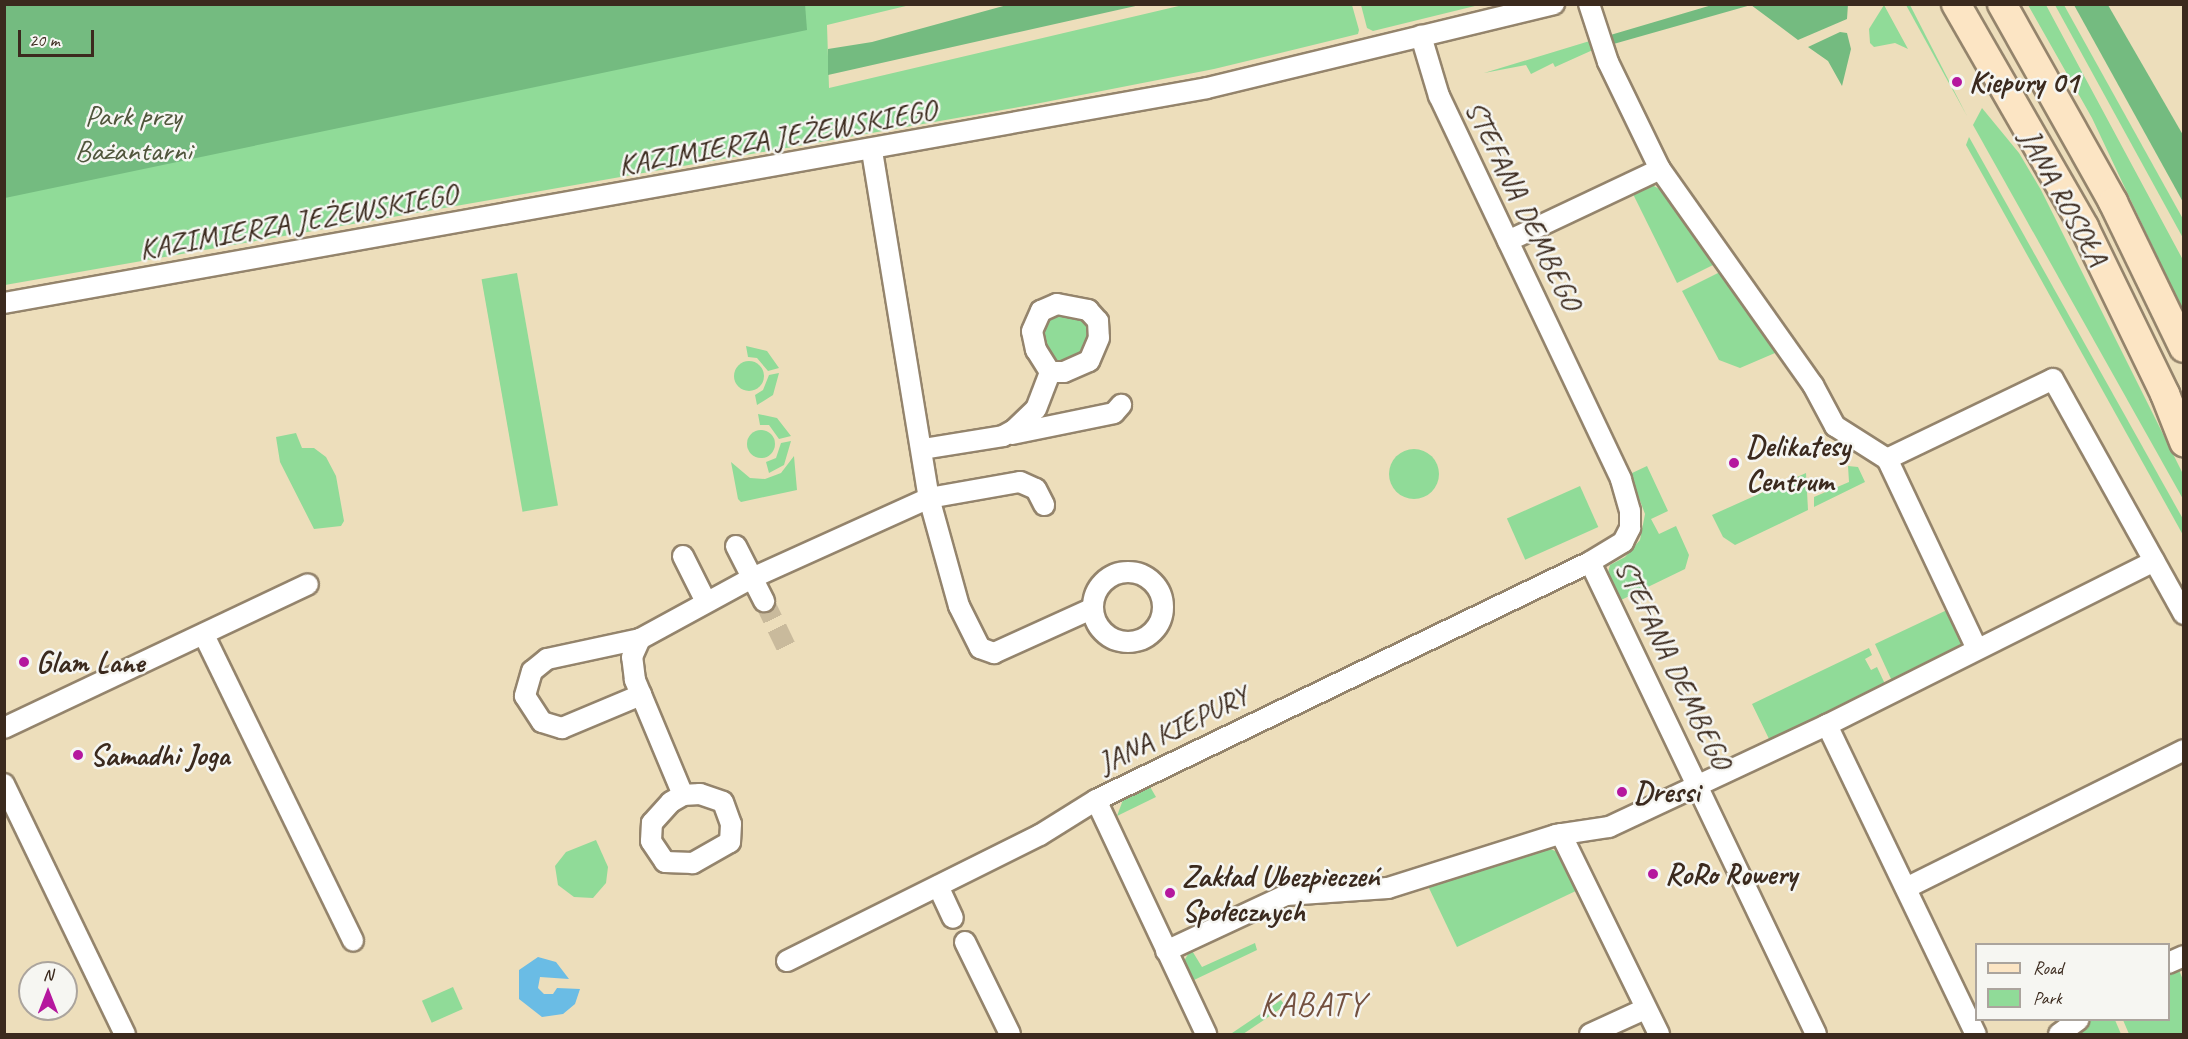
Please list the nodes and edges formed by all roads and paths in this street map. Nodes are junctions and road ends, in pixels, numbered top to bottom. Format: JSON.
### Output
{"nodes":[{"id":1,"x":1554,"y":4,"type":"edge"},
{"id":2,"x":1589,"y":4,"type":"edge"},
{"id":3,"x":1956,"y":4,"type":"edge"},
{"id":4,"x":2002,"y":4,"type":"edge"},
{"id":5,"x":1421,"y":36,"type":"junction"},
{"id":6,"x":872,"y":151,"type":"junction"},
{"id":7,"x":1660,"y":169,"type":"junction"},
{"id":8,"x":1508,"y":241,"type":"junction"},
{"id":9,"x":4,"y":303,"type":"edge"},
{"id":10,"x":2184,"y":348,"type":"edge"},
{"id":11,"x":1050,"y":372,"type":"dead end"},
{"id":12,"x":2174,"y":401,"type":"edge"},
{"id":13,"x":1121,"y":405,"type":"dead end"},
{"id":14,"x":1003,"y":436,"type":"junction"},
{"id":15,"x":2184,"y":442,"type":"edge"},
{"id":16,"x":923,"y":449,"type":"junction"},
{"id":17,"x":1887,"y":459,"type":"junction"},
{"id":18,"x":929,"y":498,"type":"junction"},
{"id":19,"x":1044,"y":505,"type":"dead end"},
{"id":20,"x":736,"y":546,"type":"dead end"},
{"id":21,"x":683,"y":556,"type":"dead end"},
{"id":22,"x":2154,"y":561,"type":"junction"},
{"id":23,"x":1590,"y":562,"type":"junction"},
{"id":24,"x":752,"y":578,"type":"junction"},
{"id":25,"x":308,"y":584,"type":"dead end"},
{"id":26,"x":764,"y":600,"type":"tunnel mouth"},
{"id":27,"x":706,"y":602,"type":"junction"},
{"id":28,"x":1091,"y":609,"type":"dead end"},
{"id":29,"x":2184,"y":614,"type":"edge"},
{"id":30,"x":204,"y":635,"type":"junction"},
{"id":31,"x":640,"y":639,"type":"junction"},
{"id":32,"x":1977,"y":649,"type":"junction"},
{"id":33,"x":641,"y":695,"type":"junction"},
{"id":34,"x":1827,"y":725,"type":"junction"},
{"id":35,"x":4,"y":728,"type":"edge"},
{"id":36,"x":2184,"y":750,"type":"edge"},
{"id":37,"x":4,"y":784,"type":"edge"},
{"id":38,"x":1699,"y":787,"type":"junction"},
{"id":39,"x":683,"y":795,"type":"dead end"},
{"id":40,"x":1096,"y":800,"type":"junction"},
{"id":41,"x":1561,"y":834,"type":"junction"},
{"id":42,"x":938,"y":886,"type":"junction"},
{"id":43,"x":1906,"y":888,"type":"junction"},
{"id":44,"x":953,"y":918,"type":"dead end"},
{"id":45,"x":353,"y":941,"type":"dead end"},
{"id":46,"x":965,"y":942,"type":"dead end"},
{"id":47,"x":1166,"y":951,"type":"junction"},
{"id":48,"x":787,"y":961,"type":"dead end"},
{"id":49,"x":1645,"y":1009,"type":"junction"},
{"id":50,"x":2077,"y":1021,"type":"edge"},
{"id":51,"x":125,"y":1035,"type":"edge"},
{"id":52,"x":1010,"y":1035,"type":"edge"},
{"id":53,"x":1206,"y":1035,"type":"edge"},
{"id":54,"x":1590,"y":1035,"type":"edge"},
{"id":55,"x":1659,"y":1035,"type":"edge"},
{"id":56,"x":1816,"y":1035,"type":"edge"},
{"id":57,"x":1976,"y":1035,"type":"edge"},
{"id":58,"x":2059,"y":1035,"type":"edge"}],
"edges":[{"from":1,"to":5,"type":"street","name":"KAZIMIERZA JEŻEWSKIEGO"},
{"from":2,"to":7,"type":"street"},
{"from":3,"to":12,"type":"street","name":"JANA ROSOŁA"},
{"from":4,"to":10,"type":"street","name":"JANA ROSOŁA"},
{"from":5,"to":6,"type":"street","name":"KAZIMIERZA JEŻEWSKIEGO"},
{"from":5,"to":8,"type":"street","name":"STEFANA DEMBEGO"},
{"from":6,"to":9,"type":"street","name":"KAZIMIERZA JEŻEWSKIEGO"},
{"from":6,"to":16,"type":"street"},
{"from":7,"to":8,"type":"street"},
{"from":7,"to":17,"type":"street"},
{"from":8,"to":23,"type":"street","name":"STEFANA DEMBEGO"},
{"from":11,"to":14,"type":"street"},
{"from":12,"to":15,"type":"street","name":"JANA ROSOŁA"},
{"from":13,"to":14,"type":"street"},
{"from":14,"to":16,"type":"street"},
{"from":16,"to":18,"type":"street"},
{"from":17,"to":22,"type":"street"},
{"from":17,"to":32,"type":"street"},
{"from":18,"to":19,"type":"street"},
{"from":18,"to":24,"type":"street"},
{"from":18,"to":28,"type":"street"},
{"from":20,"to":24,"type":"street"},
{"from":21,"to":27,"type":"street"},
{"from":22,"to":29,"type":"street"},
{"from":22,"to":32,"type":"street"},
{"from":23,"to":38,"type":"street","name":"STEFANA DEMBEGO"},
{"from":23,"to":40,"type":"street","name":"JANA KIEPURY"},
{"from":24,"to":26,"type":"street"},
{"from":24,"to":27,"type":"street"},
{"from":25,"to":30,"type":"street"},
{"from":27,"to":31,"type":"street"},
{"from":30,"to":35,"type":"street"},
{"from":30,"to":45,"type":"street"},
{"from":31,"to":33,"type":"street"},
{"from":31,"to":33,"type":"street"},
{"from":32,"to":34,"type":"street"},
{"from":33,"to":39,"type":"street"},
{"from":34,"to":38,"type":"street"},
{"from":34,"to":43,"type":"street"},
{"from":36,"to":43,"type":"street"},
{"from":37,"to":51,"type":"street"},
{"from":38,"to":41,"type":"street"},
{"from":38,"to":56,"type":"street","name":"STEFANA DEMBEGO"},
{"from":40,"to":42,"type":"street","name":"JANA KIEPURY"},
{"from":40,"to":47,"type":"street"},
{"from":41,"to":47,"type":"street"},
{"from":41,"to":49,"type":"street"},
{"from":42,"to":44,"type":"street"},
{"from":42,"to":48,"type":"street","name":"JANA KIEPURY"},
{"from":43,"to":57,"type":"street"},
{"from":46,"to":52,"type":"street"},
{"from":47,"to":53,"type":"street"},
{"from":49,"to":54,"type":"street"},
{"from":49,"to":55,"type":"street"},
{"from":50,"to":58,"type":"street"}]}
